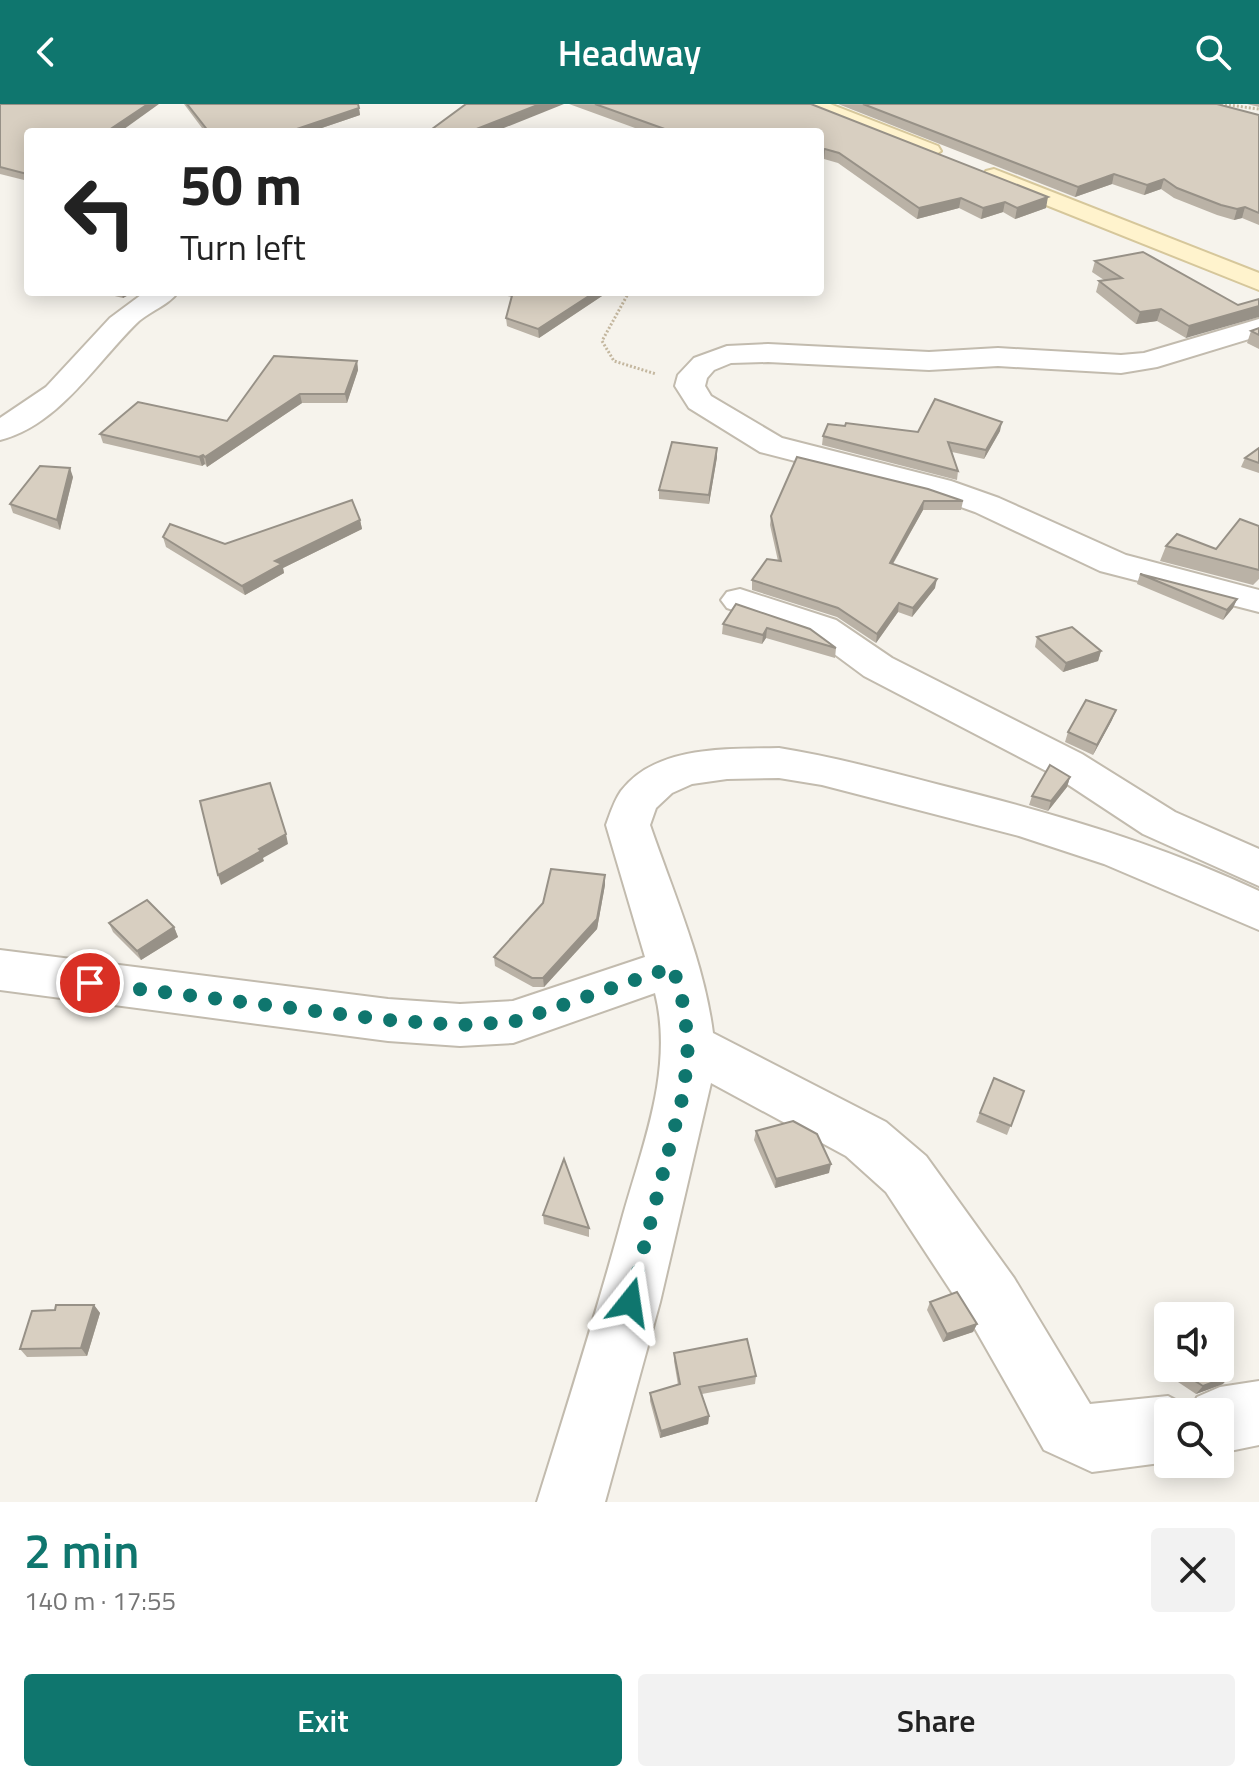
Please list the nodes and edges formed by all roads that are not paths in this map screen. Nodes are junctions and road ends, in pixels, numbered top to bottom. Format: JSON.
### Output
{"nodes":[{"id":1,"x":812,"y":104,"type":"edge"},
{"id":2,"x":946,"y":157,"type":"edge"},
{"id":3,"x":976,"y":169,"type":"edge"},
{"id":4,"x":1259,"y":282,"type":"edge"},
{"id":5,"x":156,"y":296,"type":"edge"},
{"id":6,"x":1259,"y":327,"type":"edge"},
{"id":7,"x":0,"y":431,"type":"edge"},
{"id":8,"x":740,"y":600,"type":"dead end"},
{"id":9,"x":1259,"y":601,"type":"edge"},
{"id":10,"x":1259,"y":869,"type":"edge"},
{"id":11,"x":1259,"y":912,"type":"edge"},
{"id":12,"x":673,"y":967,"type":"junction"},
{"id":13,"x":0,"y":970,"type":"edge"},
{"id":14,"x":688,"y":1045,"type":"junction"},
{"id":15,"x":1259,"y":1413,"type":"edge"},
{"id":16,"x":1234,"y":1417,"type":"edge"},
{"id":17,"x":1154,"y":1431,"type":"edge"},
{"id":18,"x":571,"y":1502,"type":"edge"}],
"edges":[{"from":1,"to":2,"type":"street"},
{"from":3,"to":4,"type":"street"},
{"from":5,"to":7,"type":"street"},
{"from":6,"to":9,"type":"street"},
{"from":8,"to":10,"type":"street"},
{"from":11,"to":12,"type":"street"},
{"from":12,"to":13,"type":"street"},
{"from":12,"to":14,"type":"street"},
{"from":14,"to":17,"type":"street"},
{"from":14,"to":18,"type":"street"},
{"from":15,"to":16,"type":"street"}]}
